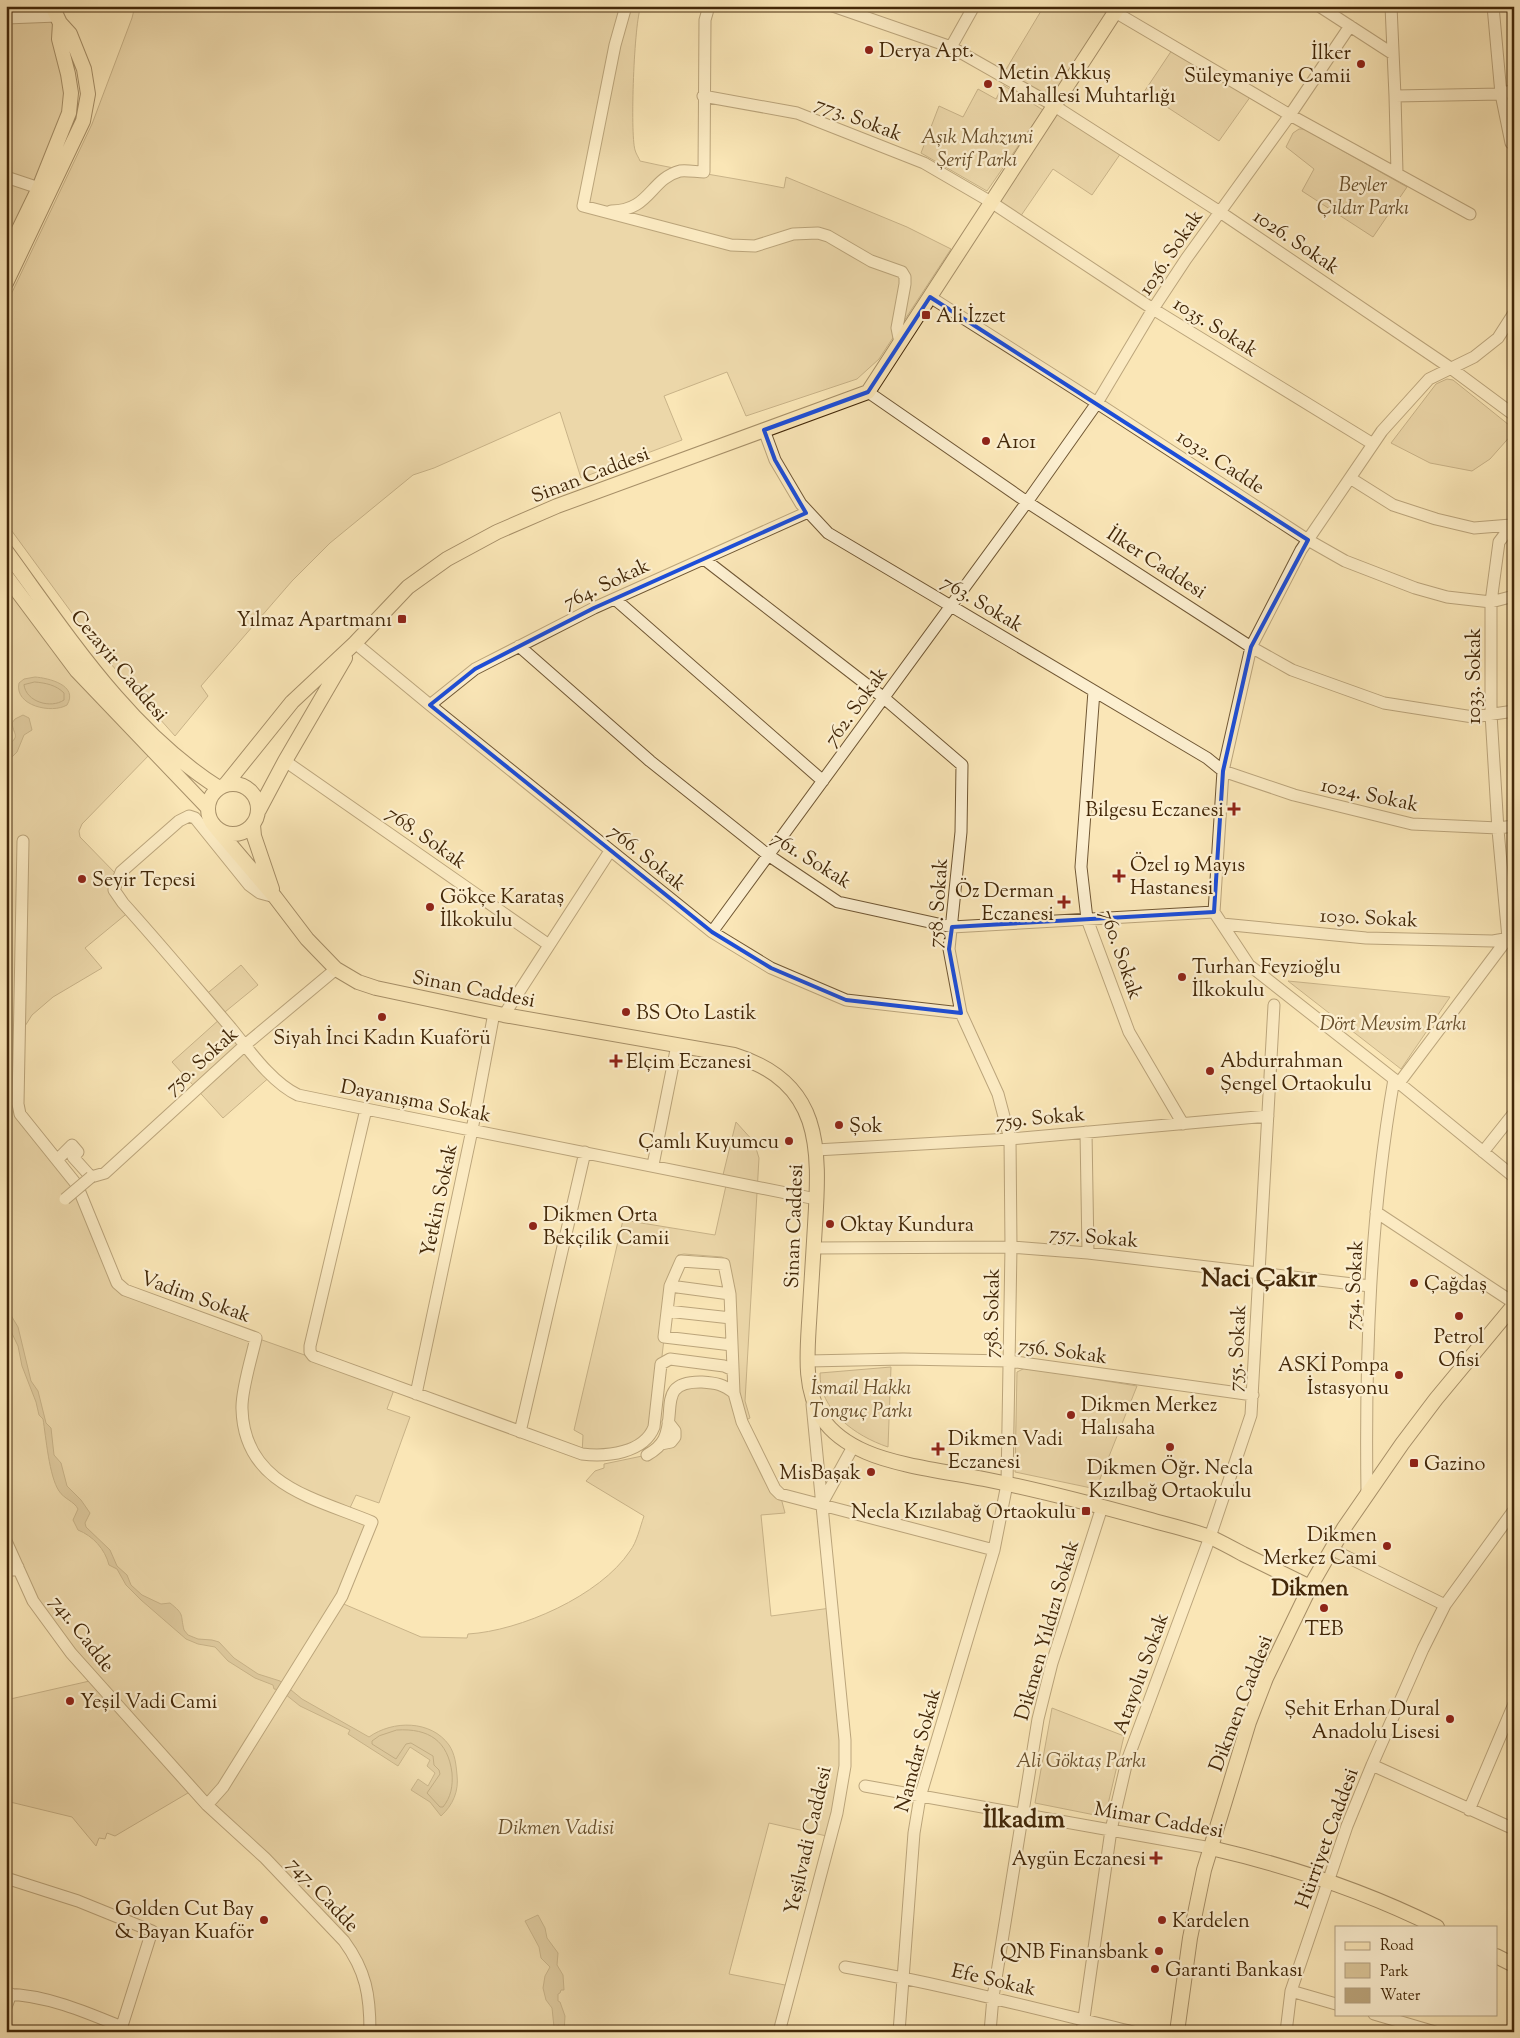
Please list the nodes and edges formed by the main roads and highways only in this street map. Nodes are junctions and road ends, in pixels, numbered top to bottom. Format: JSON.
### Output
{"nodes":[{"id":1,"x":1117,"y":9,"type":"edge"},
{"id":2,"x":56,"y":15,"type":"edge"},
{"id":3,"x":6,"y":256,"type":"edge"},
{"id":4,"x":6,"y":283,"type":"edge"},
{"id":5,"x":6,"y":551,"type":"edge"},
{"id":6,"x":6,"y":576,"type":"edge"},
{"id":7,"x":355,"y":643,"type":"junction"},
{"id":8,"x":153,"y":744,"type":"junction"},
{"id":9,"x":223,"y":786,"type":"junction"},
{"id":10,"x":208,"y":808,"type":"junction"},
{"id":11,"x":259,"y":810,"type":"junction"},
{"id":12,"x":253,"y":825,"type":"junction"},
{"id":13,"x":217,"y":829,"type":"junction"},
{"id":14,"x":274,"y":896,"type":"junction"},
{"id":15,"x":1514,"y":1304,"type":"edge"},
{"id":16,"x":1310,"y":1587,"type":"junction"},
{"id":17,"x":1211,"y":1848,"type":"junction"},
{"id":18,"x":1435,"y":1926,"type":"edge"},
{"id":19,"x":1498,"y":1957,"type":"edge"},
{"id":20,"x":1514,"y":1965,"type":"edge"},
{"id":21,"x":1177,"y":2032,"type":"edge"}],
"edges":[{"from":1,"to":7,"type":"main road","name":"Sinan Caddesi"},
{"from":2,"to":3,"type":"main road"},
{"from":2,"to":4,"type":"main road"},
{"from":5,"to":8,"type":"main road","name":"Cezayir Caddesi"},
{"from":6,"to":8,"type":"main road","name":"Cezayir Caddesi"},
{"from":7,"to":9,"type":"main road","name":"Sinan Caddesi"},
{"from":7,"to":11,"type":"main road","name":"Sinan Caddesi"},
{"from":8,"to":9,"type":"main road","name":"Cezayir Caddesi"},
{"from":8,"to":10,"type":"main road","name":"Cezayir Caddesi"},
{"from":9,"to":10,"type":"main road"},
{"from":9,"to":11,"type":"main road"},
{"from":10,"to":13,"type":"main road"},
{"from":11,"to":12,"type":"main road"},
{"from":12,"to":13,"type":"main road"},
{"from":12,"to":14,"type":"main road","name":"Sinan Caddesi"},
{"from":13,"to":14,"type":"main road","name":"Sinan Caddesi"},
{"from":14,"to":16,"type":"main road","name":"Sinan Caddesi"},
{"from":15,"to":16,"type":"main road","name":"Dikmen Caddesi"},
{"from":16,"to":17,"type":"main road","name":"Dikmen Caddesi"},
{"from":17,"to":18,"type":"main road","name":"Mimar Caddesi"},
{"from":17,"to":21,"type":"main road","name":"Dikmen Caddesi"},
{"from":19,"to":20,"type":"main road"}]}
